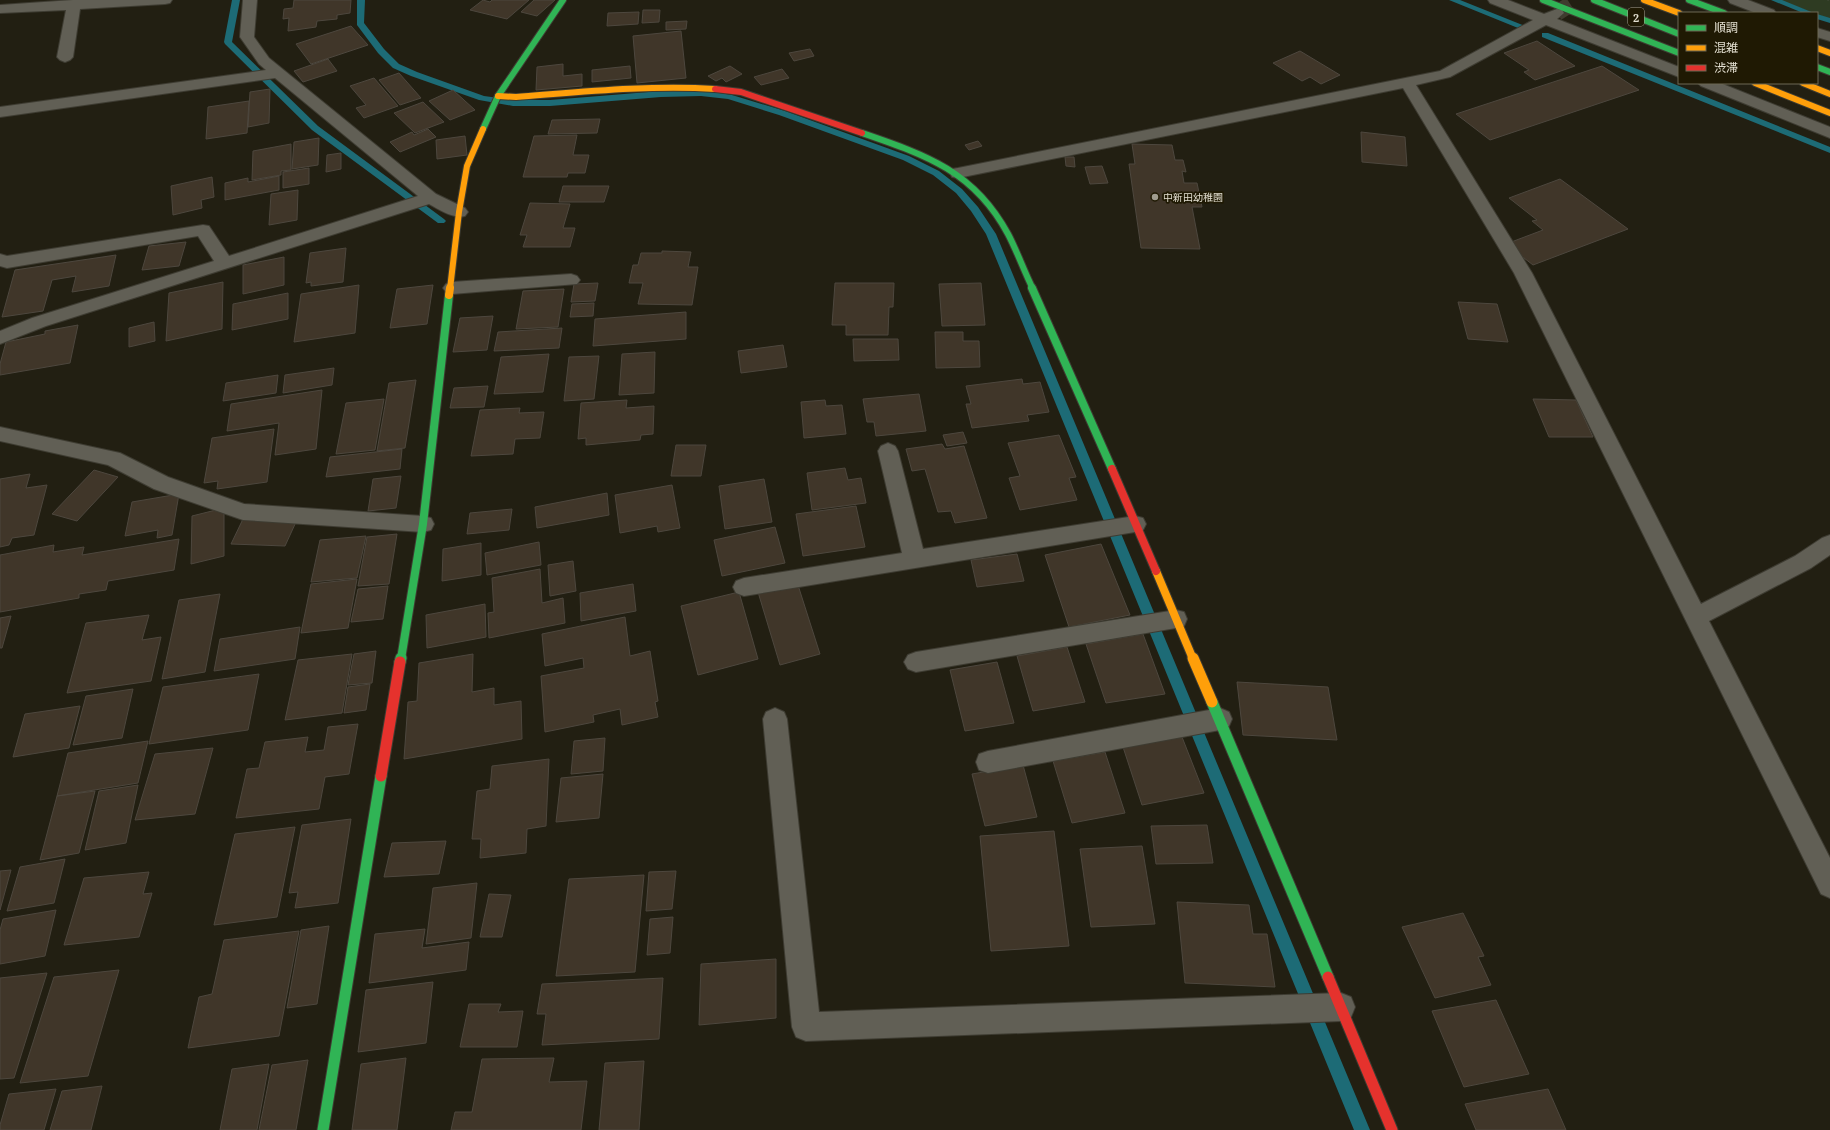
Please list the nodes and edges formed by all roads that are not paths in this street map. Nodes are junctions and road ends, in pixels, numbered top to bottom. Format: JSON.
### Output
{"nodes":[{"id":1,"x":165,"y":0,"type":"edge"},
{"id":2,"x":250,"y":0,"type":"edge"},
{"id":3,"x":563,"y":0,"type":"edge"},
{"id":4,"x":1495,"y":0,"type":"edge"},
{"id":5,"x":1543,"y":0,"type":"edge"},
{"id":6,"x":1594,"y":0,"type":"edge"},
{"id":7,"x":1644,"y":0,"type":"edge"},
{"id":8,"x":1689,"y":0,"type":"edge"},
{"id":9,"x":1735,"y":0,"type":"edge"},
{"id":10,"x":74,"y":4,"type":"junction"},
{"id":11,"x":0,"y":9,"type":"edge"},
{"id":12,"x":1721,"y":12,"type":"edge"},
{"id":13,"x":1766,"y":12,"type":"edge"},
{"id":14,"x":1678,"y":13,"type":"edge"},
{"id":15,"x":1552,"y":16,"type":"junction"},
{"id":16,"x":1818,"y":32,"type":"edge"},
{"id":17,"x":1678,"y":34,"type":"edge"},
{"id":18,"x":1830,"y":37,"type":"edge"},
{"id":19,"x":1818,"y":48,"type":"edge"},
{"id":20,"x":1678,"y":53,"type":"edge"},
{"id":21,"x":1830,"y":53,"type":"edge"},
{"id":22,"x":65,"y":57,"type":"dead end"},
{"id":23,"x":1818,"y":67,"type":"edge"},
{"id":24,"x":1678,"y":72,"type":"edge"},
{"id":25,"x":1830,"y":72,"type":"edge"},
{"id":26,"x":268,"y":74,"type":"junction"},
{"id":27,"x":1407,"y":83,"type":"junction"},
{"id":28,"x":1708,"y":84,"type":"edge"},
{"id":29,"x":1758,"y":84,"type":"edge"},
{"id":30,"x":1805,"y":84,"type":"edge"},
{"id":31,"x":1830,"y":94,"type":"edge"},
{"id":32,"x":496,"y":100,"type":"junction"},
{"id":33,"x":0,"y":112,"type":"edge"},
{"id":34,"x":1830,"y":113,"type":"edge"},
{"id":35,"x":1830,"y":133,"type":"edge"},
{"id":36,"x":958,"y":173,"type":"junction"},
{"id":37,"x":421,"y":201,"type":"junction"},
{"id":38,"x":459,"y":212,"type":"junction"},
{"id":39,"x":0,"y":260,"type":"edge"},
{"id":40,"x":224,"y":263,"type":"junction"},
{"id":41,"x":571,"y":280,"type":"dead end"},
{"id":42,"x":452,"y":288,"type":"junction"},
{"id":43,"x":0,"y":338,"type":"edge"},
{"id":44,"x":0,"y":434,"type":"edge"},
{"id":45,"x":888,"y":451,"type":"dead end"},
{"id":46,"x":423,"y":524,"type":"junction"},
{"id":47,"x":1121,"y":527,"type":"junction"},
{"id":48,"x":1830,"y":544,"type":"edge"},
{"id":49,"x":915,"y":560,"type":"junction"},
{"id":50,"x":744,"y":587,"type":"dead end"},
{"id":51,"x":1695,"y":618,"type":"junction"},
{"id":52,"x":1160,"y":622,"type":"junction"},
{"id":53,"x":916,"y":662,"type":"dead end"},
{"id":54,"x":775,"y":719,"type":"dead end"},
{"id":55,"x":1203,"y":721,"type":"junction"},
{"id":56,"x":988,"y":762,"type":"dead end"},
{"id":57,"x":1830,"y":885,"type":"edge"},
{"id":58,"x":1320,"y":1007,"type":"junction"},
{"id":59,"x":323,"y":1130,"type":"edge"},
{"id":60,"x":1392,"y":1130,"type":"edge"}],
"edges":[{"from":1,"to":10,"type":"street"},
{"from":2,"to":26,"type":"street"},
{"from":3,"to":32,"type":"main road"},
{"from":4,"to":15,"type":"street"},
{"from":5,"to":20,"type":"main road"},
{"from":6,"to":17,"type":"main road","number":"2"},
{"from":7,"to":14,"type":"main road","number":"2"},
{"from":8,"to":12,"type":"main road"},
{"from":9,"to":13,"type":"street"},
{"from":10,"to":11,"type":"street"},
{"from":10,"to":22,"type":"street"},
{"from":15,"to":24,"type":"street"},
{"from":15,"to":27,"type":"street"},
{"from":16,"to":18,"type":"street"},
{"from":19,"to":21,"type":"main road"},
{"from":23,"to":25,"type":"main road"},
{"from":26,"to":33,"type":"street"},
{"from":26,"to":37,"type":"street"},
{"from":27,"to":36,"type":"street"},
{"from":27,"to":51,"type":"street"},
{"from":28,"to":35,"type":"street"},
{"from":29,"to":34,"type":"main road"},
{"from":30,"to":31,"type":"main road"},
{"from":32,"to":36,"type":"main road"},
{"from":32,"to":38,"type":"main road"},
{"from":36,"to":47,"type":"main road"},
{"from":37,"to":38,"type":"street"},
{"from":37,"to":40,"type":"street"},
{"from":38,"to":42,"type":"main road"},
{"from":39,"to":40,"type":"street"},
{"from":40,"to":43,"type":"street"},
{"from":41,"to":42,"type":"street"},
{"from":42,"to":46,"type":"main road"},
{"from":44,"to":46,"type":"street"},
{"from":45,"to":49,"type":"street"},
{"from":46,"to":59,"type":"main road"},
{"from":47,"to":49,"type":"street"},
{"from":47,"to":52,"type":"main road"},
{"from":48,"to":51,"type":"street"},
{"from":49,"to":50,"type":"street"},
{"from":51,"to":57,"type":"street"},
{"from":52,"to":53,"type":"street"},
{"from":52,"to":55,"type":"main road"},
{"from":54,"to":58,"type":"street"},
{"from":55,"to":56,"type":"street"},
{"from":55,"to":58,"type":"main road"},
{"from":58,"to":60,"type":"main road"}]}
